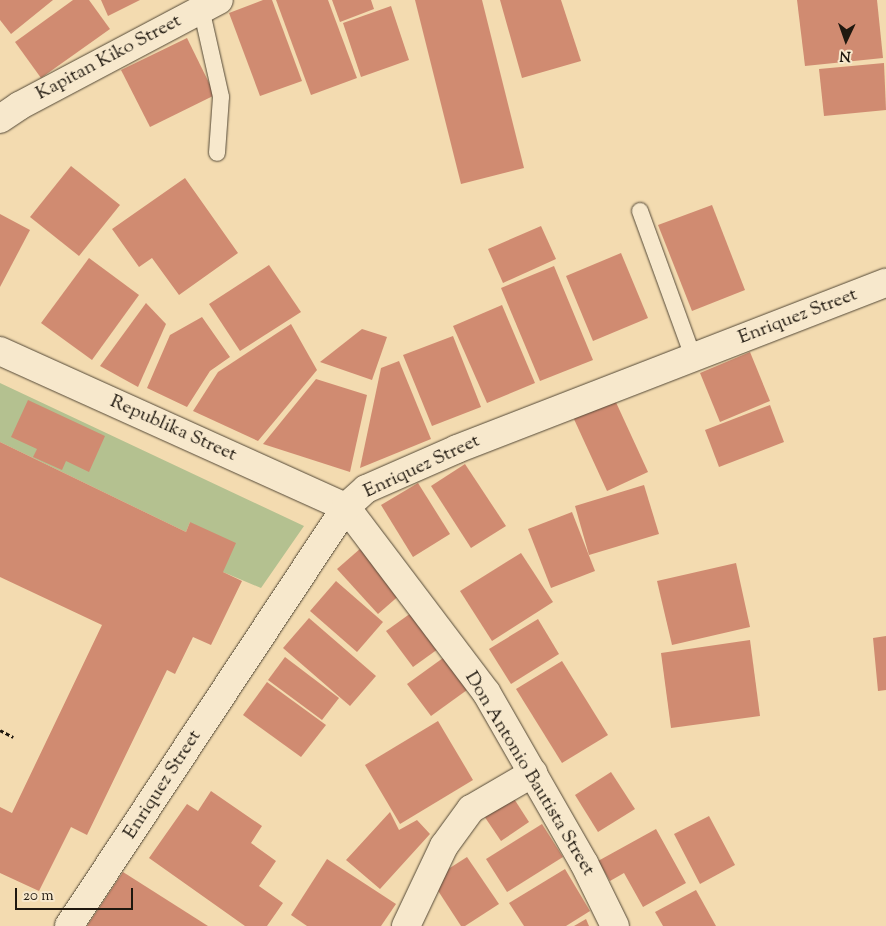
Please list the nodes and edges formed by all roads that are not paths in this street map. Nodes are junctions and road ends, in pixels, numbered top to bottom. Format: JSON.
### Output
{"nodes":[{"id":1,"x":210,"y":4,"type":"edge"},
{"id":2,"x":0,"y":119,"type":"edge"},
{"id":3,"x":218,"y":153,"type":"dead end"},
{"id":4,"x":640,"y":212,"type":"dead end"},
{"id":5,"x":886,"y":283,"type":"edge"},
{"id":6,"x":0,"y":351,"type":"edge"},
{"id":7,"x":693,"y":357,"type":"junction"},
{"id":8,"x":346,"y":507,"type":"junction"},
{"id":9,"x":533,"y":773,"type":"junction"},
{"id":10,"x":69,"y":926,"type":"edge"},
{"id":11,"x":406,"y":926,"type":"edge"},
{"id":12,"x":615,"y":926,"type":"edge"}],
"edges":[{"from":1,"to":2,"type":"street","name":"Kapitan Kiko Street"},
{"from":1,"to":3,"type":"lane"},
{"from":4,"to":7,"type":"lane"},
{"from":5,"to":7,"type":"street","name":"Enriquez Street"},
{"from":6,"to":8,"type":"street","name":"Republika Street"},
{"from":7,"to":8,"type":"street","name":"Enriquez Street"},
{"from":8,"to":9,"type":"street","name":"Don Antonio Bautista Street"},
{"from":8,"to":10,"type":"street","name":"Enriquez Street"},
{"from":9,"to":11,"type":"street"},
{"from":9,"to":12,"type":"street","name":"Don Antonio Bautista Street"}]}
